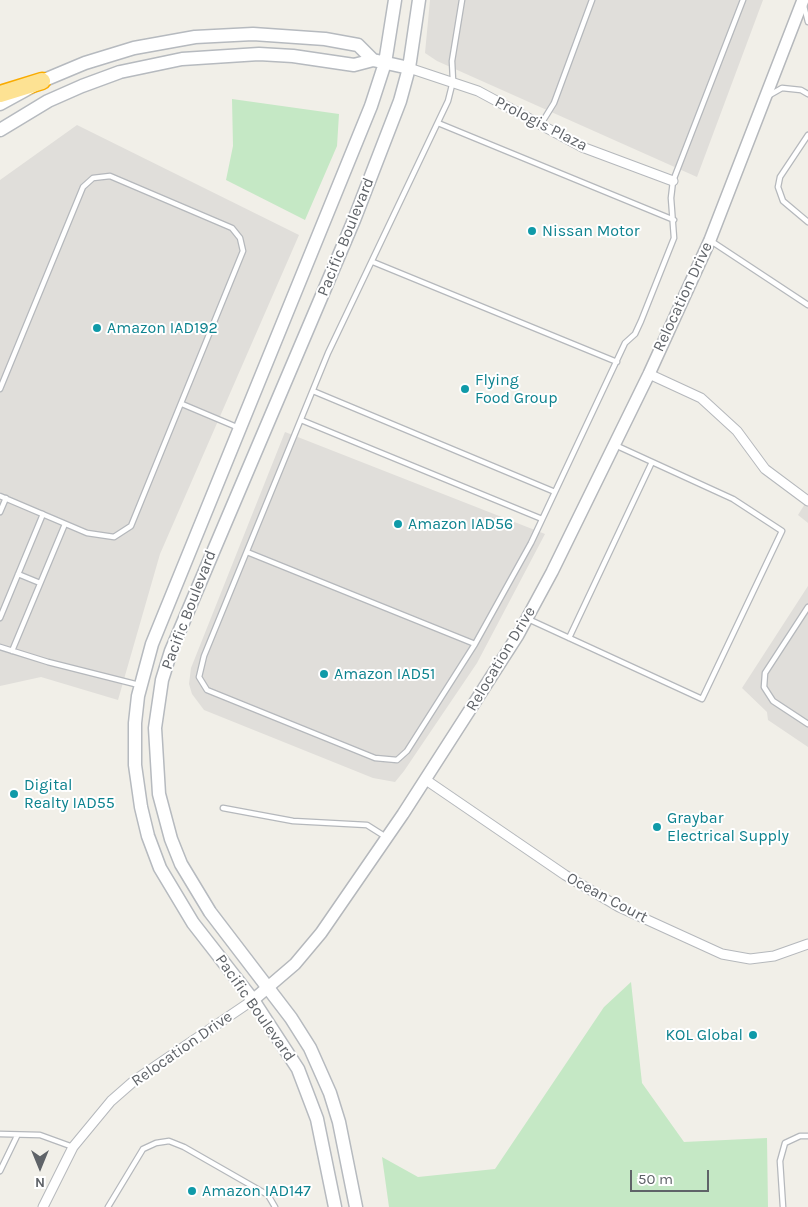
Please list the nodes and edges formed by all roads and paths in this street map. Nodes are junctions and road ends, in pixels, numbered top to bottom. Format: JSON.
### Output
{"nodes":[{"id":1,"x":395,"y":0,"type":"edge"},
{"id":2,"x":419,"y":0,"type":"edge"},
{"id":3,"x":462,"y":0,"type":"edge"},
{"id":4,"x":592,"y":0,"type":"edge"},
{"id":5,"x":743,"y":0,"type":"edge"},
{"id":6,"x":802,"y":0,"type":"edge"},
{"id":7,"x":808,"y":22,"type":"edge"},
{"id":8,"x":379,"y":62,"type":"junction"},
{"id":9,"x":409,"y":68,"type":"junction"},
{"id":10,"x":42,"y":81,"type":"junction"},
{"id":11,"x":453,"y":81,"type":"junction"},
{"id":12,"x":0,"y":94,"type":"edge"},
{"id":13,"x":808,"y":94,"type":"edge"},
{"id":14,"x":765,"y":98,"type":"junction"},
{"id":15,"x":0,"y":104,"type":"edge"},
{"id":16,"x":438,"y":123,"type":"junction"},
{"id":17,"x":540,"y":126,"type":"junction"},
{"id":18,"x":0,"y":130,"type":"edge"},
{"id":19,"x":808,"y":135,"type":"edge"},
{"id":20,"x":673,"y":181,"type":"junction"},
{"id":21,"x":674,"y":220,"type":"junction"},
{"id":22,"x":808,"y":222,"type":"edge"},
{"id":23,"x":710,"y":240,"type":"junction"},
{"id":24,"x":373,"y":262,"type":"junction"},
{"id":25,"x":808,"y":305,"type":"edge"},
{"id":26,"x":617,"y":362,"type":"junction"},
{"id":27,"x":649,"y":374,"type":"junction"},
{"id":28,"x":0,"y":390,"type":"edge"},
{"id":29,"x":312,"y":391,"type":"junction"},
{"id":30,"x":182,"y":404,"type":"junction"},
{"id":31,"x":301,"y":420,"type":"junction"},
{"id":32,"x":240,"y":428,"type":"junction"},
{"id":33,"x":614,"y":444,"type":"junction"},
{"id":34,"x":652,"y":462,"type":"junction"},
{"id":35,"x":555,"y":492,"type":"junction"},
{"id":36,"x":0,"y":496,"type":"edge"},
{"id":37,"x":6,"y":498,"type":"junction"},
{"id":38,"x":808,"y":501,"type":"edge"},
{"id":39,"x":0,"y":512,"type":"edge"},
{"id":40,"x":43,"y":514,"type":"junction"},
{"id":41,"x":542,"y":519,"type":"junction"},
{"id":42,"x":66,"y":524,"type":"junction"},
{"id":43,"x":247,"y":552,"type":"junction"},
{"id":44,"x":18,"y":574,"type":"junction"},
{"id":45,"x":40,"y":583,"type":"junction"},
{"id":46,"x":808,"y":607,"type":"edge"},
{"id":47,"x":0,"y":618,"type":"edge"},
{"id":48,"x":527,"y":619,"type":"junction"},
{"id":49,"x":569,"y":638,"type":"junction"},
{"id":50,"x":475,"y":644,"type":"junction"},
{"id":51,"x":0,"y":647,"type":"edge"},
{"id":52,"x":12,"y":651,"type":"junction"},
{"id":53,"x":141,"y":685,"type":"junction"},
{"id":54,"x":808,"y":724,"type":"edge"},
{"id":55,"x":426,"y":780,"type":"junction"},
{"id":56,"x":223,"y":808,"type":"dead end"},
{"id":57,"x":387,"y":837,"type":"junction"},
{"id":58,"x":808,"y":944,"type":"edge"},
{"id":59,"x":268,"y":987,"type":"junction"},
{"id":60,"x":253,"y":1000,"type":"junction"},
{"id":61,"x":0,"y":1134,"type":"edge"},
{"id":62,"x":17,"y":1136,"type":"junction"},
{"id":63,"x":808,"y":1136,"type":"edge"},
{"id":64,"x":73,"y":1147,"type":"junction"},
{"id":65,"x":0,"y":1170,"type":"edge"},
{"id":66,"x":43,"y":1207,"type":"edge"},
{"id":67,"x":108,"y":1207,"type":"edge"},
{"id":68,"x":275,"y":1207,"type":"edge"},
{"id":69,"x":335,"y":1207,"type":"edge"},
{"id":70,"x":356,"y":1207,"type":"edge"},
{"id":71,"x":783,"y":1207,"type":"edge"}],
"edges":[{"from":1,"to":8,"type":"main road","name":"Pacific Boulevard"},
{"from":2,"to":9,"type":"main road","name":"Pacific Boulevard"},
{"from":3,"to":11,"type":"lane"},
{"from":4,"to":17,"type":"lane"},
{"from":5,"to":20,"type":"lane"},
{"from":6,"to":7,"type":"lane"},
{"from":6,"to":14,"type":"street","name":"Relocation Drive"},
{"from":8,"to":9,"type":"main road"},
{"from":8,"to":10,"type":"main road"},
{"from":8,"to":18,"type":"main road"},
{"from":8,"to":32,"type":"main road","name":"Pacific Boulevard"},
{"from":9,"to":11,"type":"street","name":"Prologis Plaza"},
{"from":9,"to":59,"type":"main road","name":"Pacific Boulevard"},
{"from":10,"to":12,"type":"highway"},
{"from":10,"to":15,"type":"main road"},
{"from":11,"to":16,"type":"lane"},
{"from":11,"to":17,"type":"street","name":"Prologis Plaza"},
{"from":13,"to":14,"type":"lane"},
{"from":14,"to":23,"type":"street","name":"Relocation Drive"},
{"from":16,"to":21,"type":"lane"},
{"from":16,"to":24,"type":"lane"},
{"from":17,"to":20,"type":"street","name":"Prologis Plaza"},
{"from":19,"to":22,"type":"lane"},
{"from":20,"to":21,"type":"lane"},
{"from":21,"to":26,"type":"lane"},
{"from":23,"to":25,"type":"lane"},
{"from":23,"to":27,"type":"street","name":"Relocation Drive"},
{"from":24,"to":26,"type":"lane"},
{"from":24,"to":29,"type":"lane"},
{"from":26,"to":35,"type":"lane"},
{"from":27,"to":33,"type":"street","name":"Relocation Drive"},
{"from":27,"to":38,"type":"street"},
{"from":28,"to":30,"type":"lane"},
{"from":29,"to":31,"type":"lane"},
{"from":29,"to":35,"type":"lane"},
{"from":30,"to":32,"type":"lane"},
{"from":30,"to":42,"type":"lane"},
{"from":31,"to":41,"type":"lane"},
{"from":31,"to":43,"type":"lane"},
{"from":32,"to":53,"type":"main road","name":"Pacific Boulevard"},
{"from":33,"to":34,"type":"lane"},
{"from":33,"to":48,"type":"street","name":"Relocation Drive"},
{"from":34,"to":49,"type":"lane"},
{"from":34,"to":49,"type":"lane"},
{"from":35,"to":41,"type":"lane"},
{"from":36,"to":37,"type":"lane"},
{"from":37,"to":39,"type":"lane"},
{"from":37,"to":40,"type":"lane"},
{"from":40,"to":42,"type":"lane"},
{"from":40,"to":44,"type":"lane"},
{"from":41,"to":50,"type":"lane"},
{"from":42,"to":45,"type":"lane"},
{"from":43,"to":50,"type":"lane"},
{"from":43,"to":50,"type":"lane"},
{"from":44,"to":45,"type":"lane"},
{"from":44,"to":47,"type":"lane"},
{"from":45,"to":52,"type":"lane"},
{"from":46,"to":54,"type":"lane"},
{"from":48,"to":49,"type":"lane"},
{"from":48,"to":55,"type":"street","name":"Relocation Drive"},
{"from":51,"to":52,"type":"lane"},
{"from":52,"to":53,"type":"lane"},
{"from":53,"to":60,"type":"main road","name":"Pacific Boulevard"},
{"from":55,"to":57,"type":"street","name":"Relocation Drive"},
{"from":55,"to":58,"type":"street","name":"Ocean Court"},
{"from":56,"to":57,"type":"lane"},
{"from":57,"to":59,"type":"street","name":"Relocation Drive"},
{"from":59,"to":60,"type":"street","name":"Relocation Drive"},
{"from":59,"to":70,"type":"main road","name":"Pacific Boulevard"},
{"from":60,"to":64,"type":"street","name":"Relocation Drive"},
{"from":60,"to":69,"type":"main road","name":"Pacific Boulevard"},
{"from":61,"to":62,"type":"lane"},
{"from":62,"to":64,"type":"lane"},
{"from":62,"to":65,"type":"lane"},
{"from":63,"to":71,"type":"lane"},
{"from":64,"to":66,"type":"street","name":"Relocation Drive"},
{"from":67,"to":68,"type":"lane"}]}
